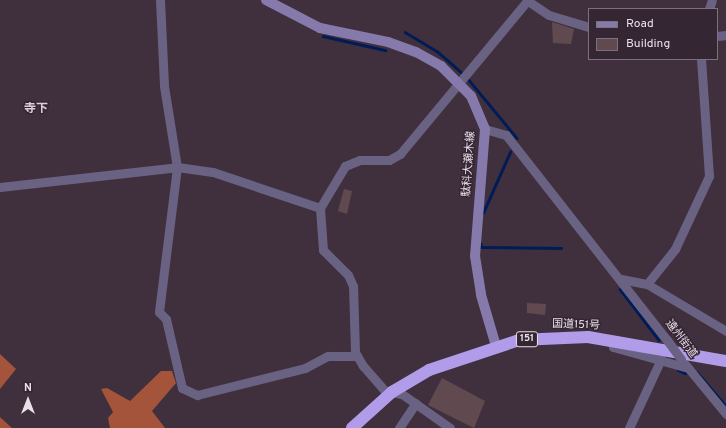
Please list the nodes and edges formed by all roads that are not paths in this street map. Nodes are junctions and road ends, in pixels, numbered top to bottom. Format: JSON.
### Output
{"nodes":[{"id":1,"x":160,"y":0,"type":"edge"},
{"id":2,"x":266,"y":0,"type":"edge"},
{"id":3,"x":528,"y":1,"type":"edge"},
{"id":4,"x":588,"y":27,"type":"edge"},
{"id":5,"x":701,"y":60,"type":"edge"},
{"id":6,"x":460,"y":83,"type":"junction"},
{"id":7,"x":485,"y":129,"type":"junction"},
{"id":8,"x":177,"y":167,"type":"junction"},
{"id":9,"x":0,"y":187,"type":"edge"},
{"id":10,"x":320,"y":208,"type":"junction"},
{"id":11,"x":621,"y":279,"type":"junction"},
{"id":12,"x":647,"y":284,"type":"junction"},
{"id":13,"x":726,"y":331,"type":"edge"},
{"id":14,"x":612,"y":340,"type":"junction"},
{"id":15,"x":496,"y":346,"type":"junction"},
{"id":16,"x":357,"y":356,"type":"junction"},
{"id":17,"x":661,"y":359,"type":"junction"},
{"id":18,"x":726,"y":361,"type":"edge"},
{"id":19,"x":688,"y":368,"type":"junction"},
{"id":20,"x":392,"y":392,"type":"junction"},
{"id":21,"x":416,"y":403,"type":"junction"},
{"id":22,"x":726,"y":414,"type":"edge"},
{"id":23,"x":352,"y":428,"type":"edge"},
{"id":24,"x":399,"y":428,"type":"edge"},
{"id":25,"x":450,"y":428,"type":"edge"},
{"id":26,"x":629,"y":428,"type":"edge"}],
"edges":[{"from":1,"to":8,"type":"street"},
{"from":2,"to":6,"type":"main road","name":"駄科大瀬木線"},
{"from":3,"to":4,"type":"street"},
{"from":3,"to":6,"type":"street"},
{"from":5,"to":12,"type":"street"},
{"from":6,"to":7,"type":"main road","name":"駄科大瀬木線"},
{"from":6,"to":10,"type":"street"},
{"from":7,"to":11,"type":"street","name":"遠州街道"},
{"from":7,"to":15,"type":"main road","name":"駄科大瀬木線"},
{"from":8,"to":9,"type":"street"},
{"from":8,"to":10,"type":"street"},
{"from":8,"to":16,"type":"street"},
{"from":10,"to":16,"type":"street"},
{"from":11,"to":12,"type":"street"},
{"from":11,"to":19,"type":"street","name":"遠州街道","bridge":true},
{"from":12,"to":13,"type":"street"},
{"from":14,"to":15,"type":"highway","name":"国道151号","number":"151"},
{"from":14,"to":17,"type":"street","name":"遠州街道"},
{"from":14,"to":18,"type":"highway","name":"国道151号","number":"151"},
{"from":15,"to":20,"type":"highway","name":"国道151号","number":"151"},
{"from":16,"to":20,"type":"street"},
{"from":17,"to":19,"type":"street","name":"遠州街道"},
{"from":17,"to":26,"type":"street"},
{"from":19,"to":22,"type":"street"},
{"from":20,"to":21,"type":"street"},
{"from":20,"to":23,"type":"highway","name":"国道151号","number":"151"},
{"from":21,"to":24,"type":"street"},
{"from":21,"to":25,"type":"street"}]}
